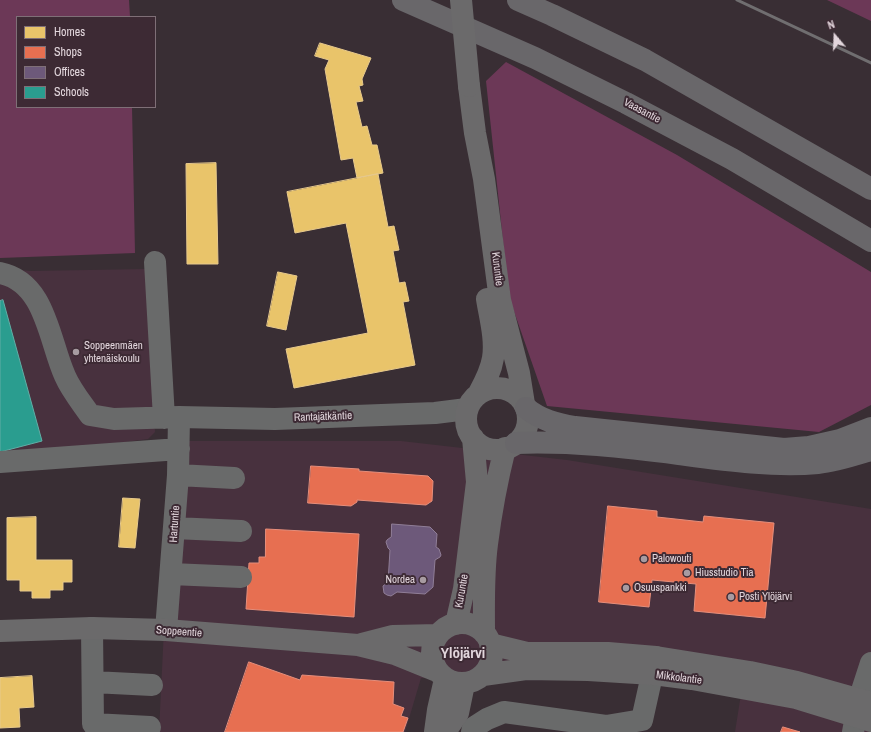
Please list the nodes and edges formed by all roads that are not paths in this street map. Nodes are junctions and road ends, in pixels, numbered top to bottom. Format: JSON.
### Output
{"nodes":[{"id":1,"x":404,"y":0,"type":"edge"},
{"id":2,"x":461,"y":0,"type":"edge"},
{"id":3,"x":518,"y":0,"type":"edge"},
{"id":4,"x":474,"y":133,"type":"junction"},
{"id":5,"x":871,"y":189,"type":"edge"},
{"id":6,"x":871,"y":241,"type":"edge"},
{"id":7,"x":155,"y":262,"type":"dead end"},
{"id":8,"x":0,"y":273,"type":"edge"},
{"id":9,"x":473,"y":401,"type":"junction"},
{"id":10,"x":525,"y":406,"type":"junction"},
{"id":11,"x":172,"y":418,"type":"junction"},
{"id":12,"x":870,"y":436,"type":"edge"},
{"id":13,"x":473,"y":438,"type":"junction"},
{"id":14,"x":510,"y":446,"type":"junction"},
{"id":15,"x":179,"y":449,"type":"junction"},
{"id":16,"x":0,"y":462,"type":"edge"},
{"id":17,"x":178,"y":476,"type":"junction"},
{"id":18,"x":234,"y":478,"type":"dead end"},
{"id":19,"x":174,"y":528,"type":"junction"},
{"id":20,"x":241,"y":531,"type":"dead end"},
{"id":21,"x":171,"y":574,"type":"junction"},
{"id":22,"x":241,"y":577,"type":"dead end"},
{"id":23,"x":92,"y":628,"type":"junction"},
{"id":24,"x":447,"y":629,"type":"junction"},
{"id":25,"x":166,"y":630,"type":"junction"},
{"id":26,"x":0,"y":631,"type":"edge"},
{"id":27,"x":487,"y":638,"type":"junction"},
{"id":28,"x":358,"y":645,"type":"junction"},
{"id":29,"x":871,"y":663,"type":"edge"},
{"id":30,"x":654,"y":666,"type":"junction"},
{"id":31,"x":457,"y":677,"type":"junction"},
{"id":32,"x":93,"y":682,"type":"junction"},
{"id":33,"x":152,"y":685,"type":"dead end"},
{"id":34,"x":862,"y":714,"type":"edge"},
{"id":35,"x":648,"y":726,"type":"edge"},
{"id":36,"x":150,"y":727,"type":"dead end"},
{"id":37,"x":435,"y":732,"type":"edge"},
{"id":38,"x":445,"y":732,"type":"edge"},
{"id":39,"x":472,"y":732,"type":"edge"}],
"edges":[{"from":1,"to":6,"type":"highway","name":"Vaasantie"},
{"from":2,"to":4,"type":"main road","name":"Kuruntie","bridge":true},
{"from":3,"to":5,"type":"highway"},
{"from":4,"to":9,"type":"main road","name":"Kuruntie"},
{"from":4,"to":10,"type":"main road","name":"Kuruntie"},
{"from":7,"to":11,"type":"street","name":"Hartuntie"},
{"from":8,"to":11,"type":"street","name":"Rantajätkäntie"},
{"from":9,"to":10,"type":"main road"},
{"from":9,"to":11,"type":"street","name":"Rantajätkäntie"},
{"from":9,"to":13,"type":"main road"},
{"from":10,"to":12,"type":"highway"},
{"from":10,"to":14,"type":"main road"},
{"from":11,"to":15,"type":"street","name":"Hartuntie"},
{"from":12,"to":14,"type":"highway"},
{"from":13,"to":14,"type":"main road"},
{"from":13,"to":24,"type":"main road","name":"Kuruntie"},
{"from":14,"to":27,"type":"main road","name":"Kuruntie"},
{"from":15,"to":16,"type":"street"},
{"from":15,"to":17,"type":"street","name":"Hartuntie"},
{"from":17,"to":18,"type":"street"},
{"from":17,"to":19,"type":"street","name":"Hartuntie"},
{"from":19,"to":20,"type":"street"},
{"from":19,"to":21,"type":"street","name":"Hartuntie"},
{"from":21,"to":22,"type":"street"},
{"from":21,"to":25,"type":"street","name":"Hartuntie"},
{"from":23,"to":25,"type":"main road","name":"Soppeentie"},
{"from":23,"to":26,"type":"main road","name":"Soppeentie"},
{"from":23,"to":32,"type":"street"},
{"from":24,"to":27,"type":"main road"},
{"from":24,"to":28,"type":"main road","name":"Soppeentie"},
{"from":24,"to":31,"type":"main road"},
{"from":25,"to":28,"type":"main road","name":"Soppeentie"},
{"from":27,"to":30,"type":"main road","name":"Mikkolantie"},
{"from":27,"to":31,"type":"main road"},
{"from":28,"to":31,"type":"main road","name":"Soppeentie"},
{"from":29,"to":34,"type":"street"},
{"from":30,"to":31,"type":"main road","name":"Mikkolantie"},
{"from":30,"to":34,"type":"main road","name":"Mikkolantie"},
{"from":30,"to":35,"type":"street"},
{"from":31,"to":37,"type":"main road"},
{"from":31,"to":38,"type":"main road"},
{"from":32,"to":33,"type":"street"},
{"from":32,"to":36,"type":"street"},
{"from":35,"to":39,"type":"street"}]}
